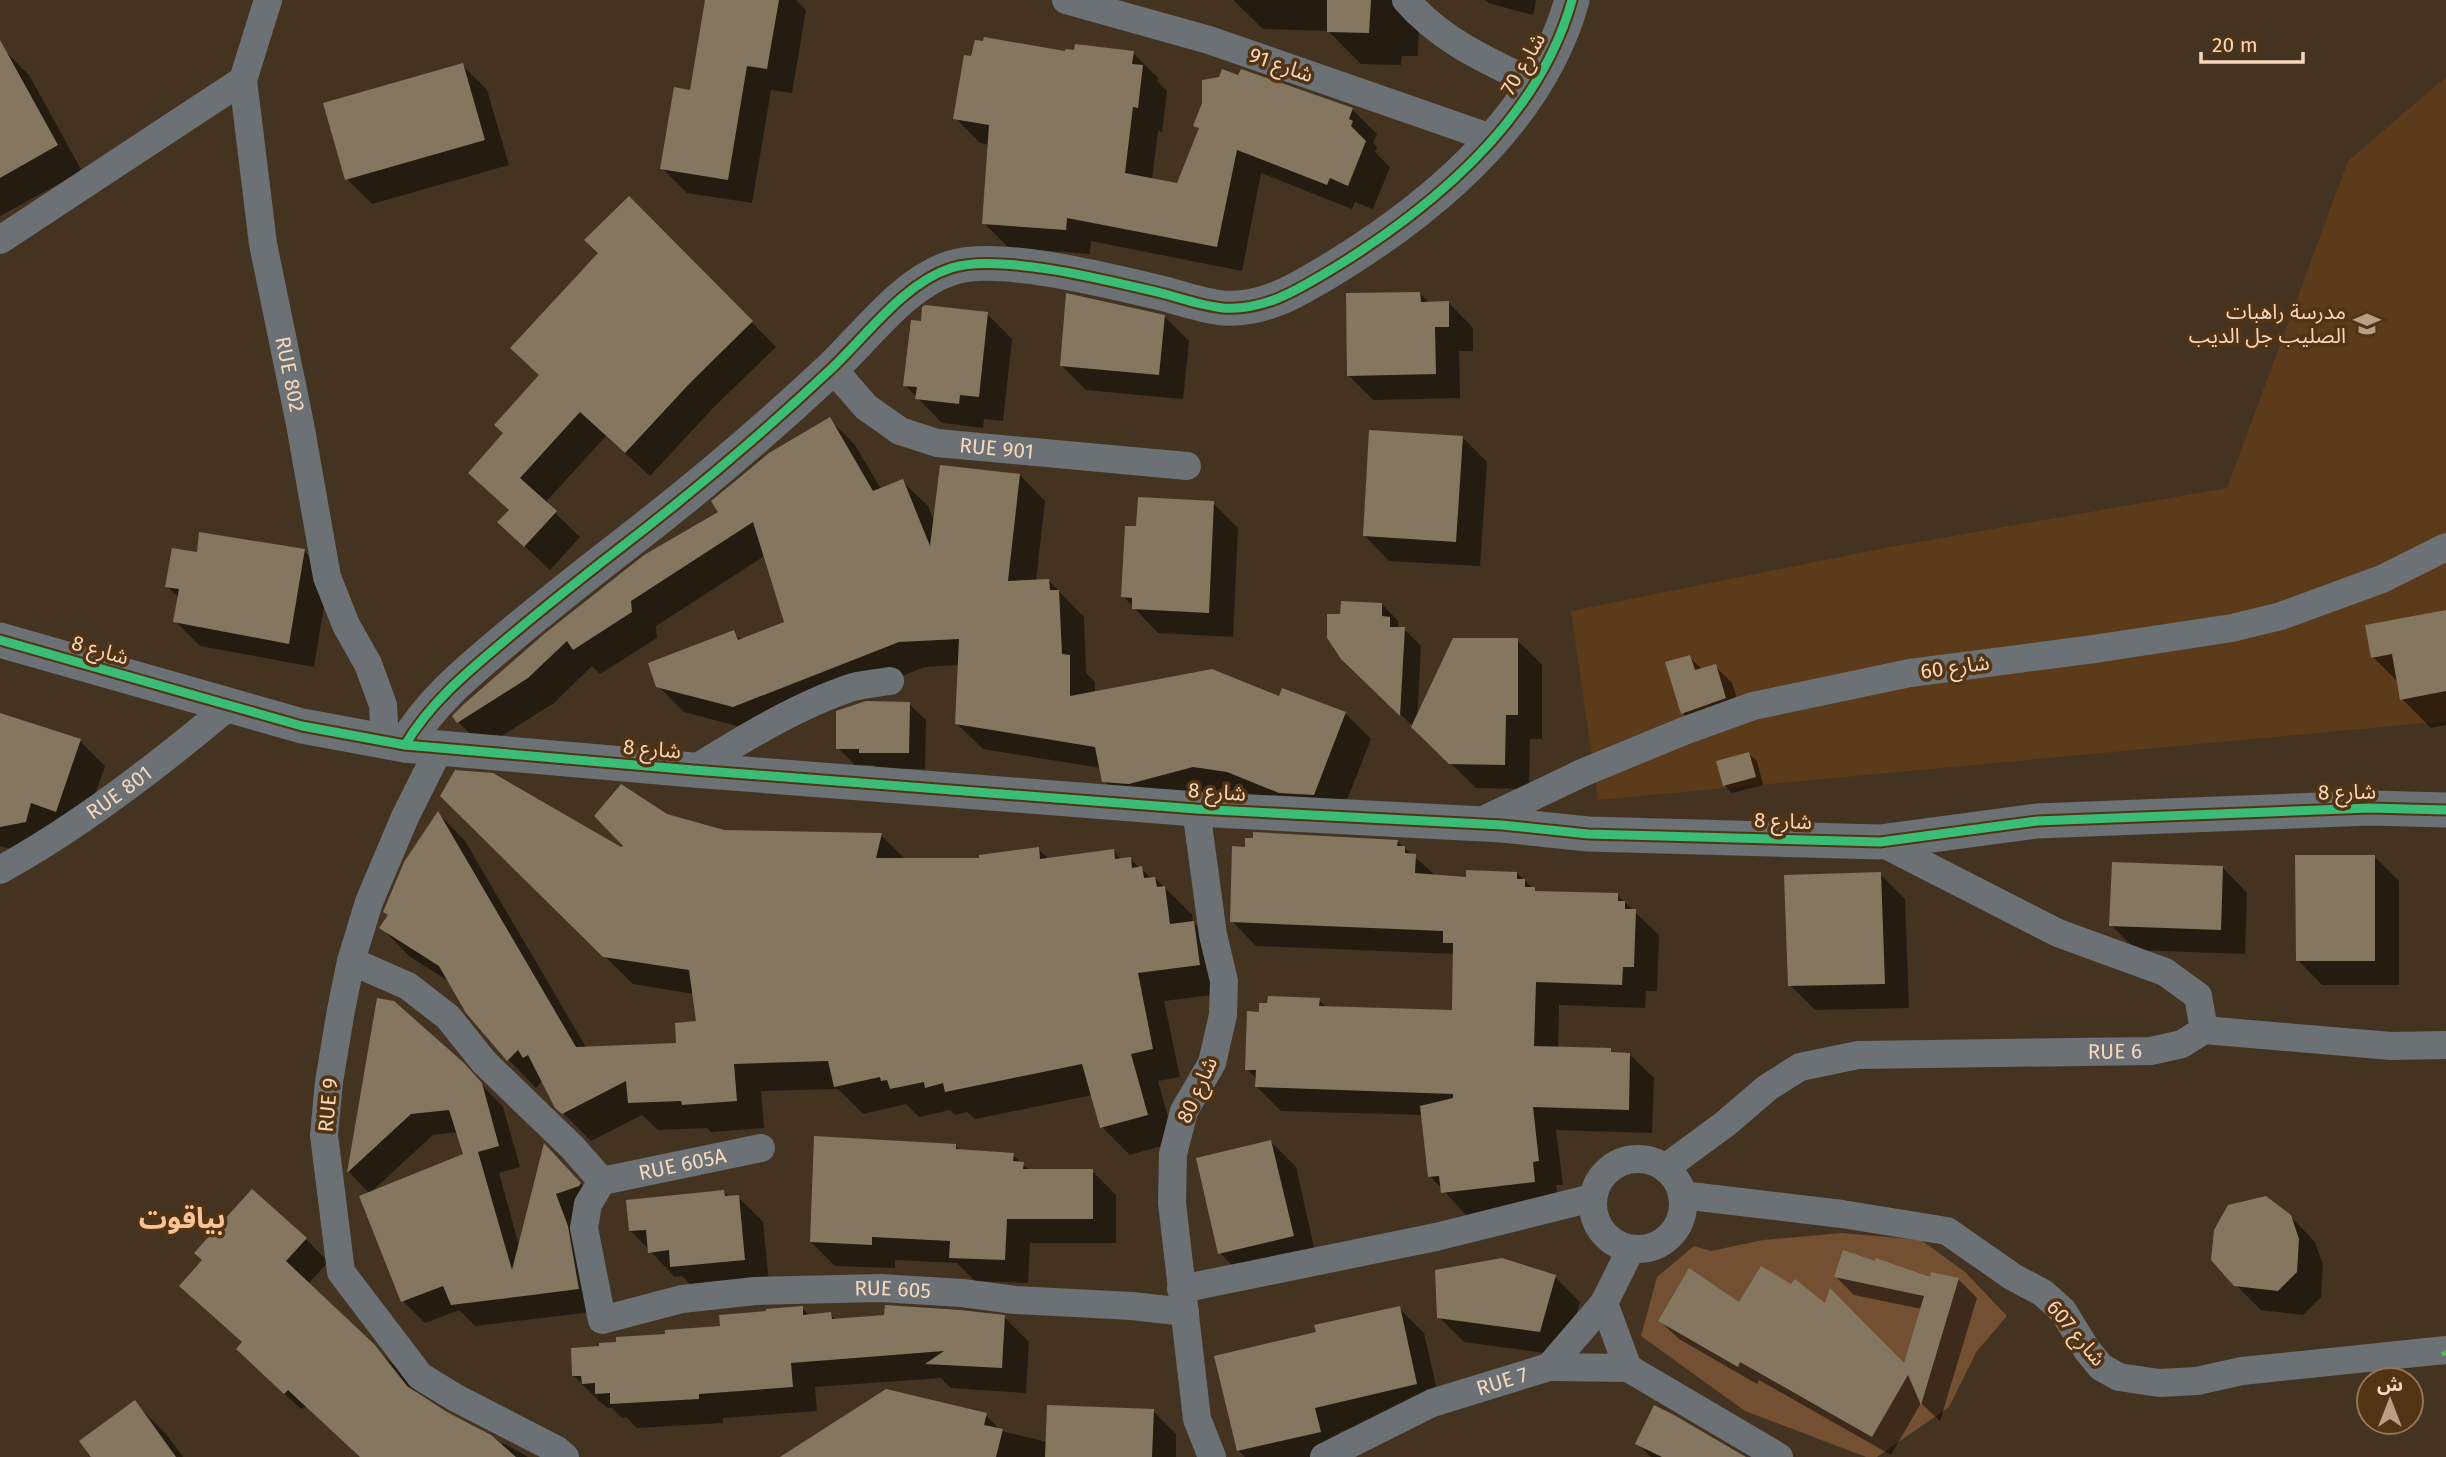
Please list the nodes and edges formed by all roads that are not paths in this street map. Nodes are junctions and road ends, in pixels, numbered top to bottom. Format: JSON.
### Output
{"nodes":[{"id":1,"x":268,"y":0,"type":"edge"},
{"id":2,"x":1066,"y":0,"type":"edge"},
{"id":3,"x":1406,"y":0,"type":"edge"},
{"id":4,"x":1572,"y":0,"type":"edge"},
{"id":5,"x":243,"y":80,"type":"junction"},
{"id":6,"x":1536,"y":84,"type":"junction"},
{"id":7,"x":1494,"y":139,"type":"junction"},
{"id":8,"x":0,"y":240,"type":"edge"},
{"id":9,"x":832,"y":368,"type":"junction"},
{"id":10,"x":1187,"y":466,"type":"dead end"},
{"id":11,"x":2446,"y":548,"type":"edge"},
{"id":12,"x":0,"y":640,"type":"edge"},
{"id":13,"x":890,"y":681,"type":"dead end"},
{"id":14,"x":229,"y":706,"type":"junction"},
{"id":15,"x":395,"y":743,"type":"junction"},
{"id":16,"x":440,"y":747,"type":"junction"},
{"id":17,"x":693,"y":770,"type":"junction"},
{"id":18,"x":1196,"y":809,"type":"junction"},
{"id":19,"x":2446,"y":810,"type":"edge"},
{"id":20,"x":1473,"y":825,"type":"junction"},
{"id":21,"x":1880,"y":842,"type":"junction"},
{"id":22,"x":0,"y":870,"type":"edge"},
{"id":23,"x":351,"y":961,"type":"junction"},
{"id":24,"x":2204,"y":1030,"type":"junction"},
{"id":25,"x":2446,"y":1045,"type":"edge"},
{"id":26,"x":761,"y":1148,"type":"dead end"},
{"id":27,"x":1665,"y":1168,"type":"junction"},
{"id":28,"x":602,"y":1181,"type":"junction"},
{"id":29,"x":1682,"y":1195,"type":"junction"},
{"id":30,"x":1592,"y":1198,"type":"junction"},
{"id":31,"x":1631,"y":1249,"type":"junction"},
{"id":32,"x":1183,"y":1301,"type":"junction"},
{"id":33,"x":1604,"y":1303,"type":"junction"},
{"id":34,"x":2446,"y":1350,"type":"edge"},
{"id":35,"x":1549,"y":1367,"type":"junction"},
{"id":36,"x":1628,"y":1368,"type":"junction"},
{"id":37,"x":565,"y":1457,"type":"edge"},
{"id":38,"x":1212,"y":1457,"type":"edge"},
{"id":39,"x":1324,"y":1457,"type":"edge"},
{"id":40,"x":1779,"y":1457,"type":"edge"}],
"edges":[{"from":1,"to":5,"type":"street","name":"RUE 802"},
{"from":2,"to":7,"type":"street","name":"شارع 91"},
{"from":3,"to":6,"type":"street"},
{"from":4,"to":6,"type":"street","name":"شارع 70"},
{"from":5,"to":8,"type":"street"},
{"from":5,"to":15,"type":"street","name":"RUE 802"},
{"from":6,"to":7,"type":"street","name":"شارع 70"},
{"from":7,"to":9,"type":"street","name":"شارع 70"},
{"from":9,"to":10,"type":"street","name":"RUE 901"},
{"from":9,"to":15,"type":"street","name":"شارع 70"},
{"from":11,"to":20,"type":"street","name":"شارع 60"},
{"from":12,"to":14,"type":"street","name":"شارع 8"},
{"from":13,"to":17,"type":"street"},
{"from":14,"to":15,"type":"street","name":"شارع 8"},
{"from":14,"to":22,"type":"street","name":"RUE 801"},
{"from":15,"to":16,"type":"street","name":"شارع 8"},
{"from":16,"to":17,"type":"street","name":"شارع 8"},
{"from":16,"to":23,"type":"street","name":"RUE 9"},
{"from":17,"to":18,"type":"street","name":"شارع 8"},
{"from":18,"to":20,"type":"street","name":"شارع 8"},
{"from":18,"to":32,"type":"street","name":"شارع 80"},
{"from":19,"to":21,"type":"street","name":"شارع 8"},
{"from":20,"to":21,"type":"street","name":"شارع 8"},
{"from":21,"to":24,"type":"street"},
{"from":23,"to":28,"type":"street"},
{"from":23,"to":37,"type":"street","name":"RUE 9"},
{"from":24,"to":25,"type":"street"},
{"from":24,"to":27,"type":"street","name":"RUE 6"},
{"from":26,"to":28,"type":"street","name":"RUE 605A"},
{"from":27,"to":29,"type":"street"},
{"from":27,"to":30,"type":"street"},
{"from":28,"to":32,"type":"street","name":"RUE 605"},
{"from":29,"to":31,"type":"street"},
{"from":29,"to":34,"type":"street","name":"شارع 607"},
{"from":30,"to":31,"type":"street"},
{"from":30,"to":32,"type":"street","name":"RUE 605"},
{"from":31,"to":33,"type":"street","name":"RUE 7"},
{"from":32,"to":38,"type":"street","name":"شارع 80"},
{"from":33,"to":35,"type":"street","name":"RUE 7"},
{"from":33,"to":36,"type":"street"},
{"from":35,"to":36,"type":"street"},
{"from":35,"to":39,"type":"street","name":"RUE 7"},
{"from":36,"to":40,"type":"street"}]}
